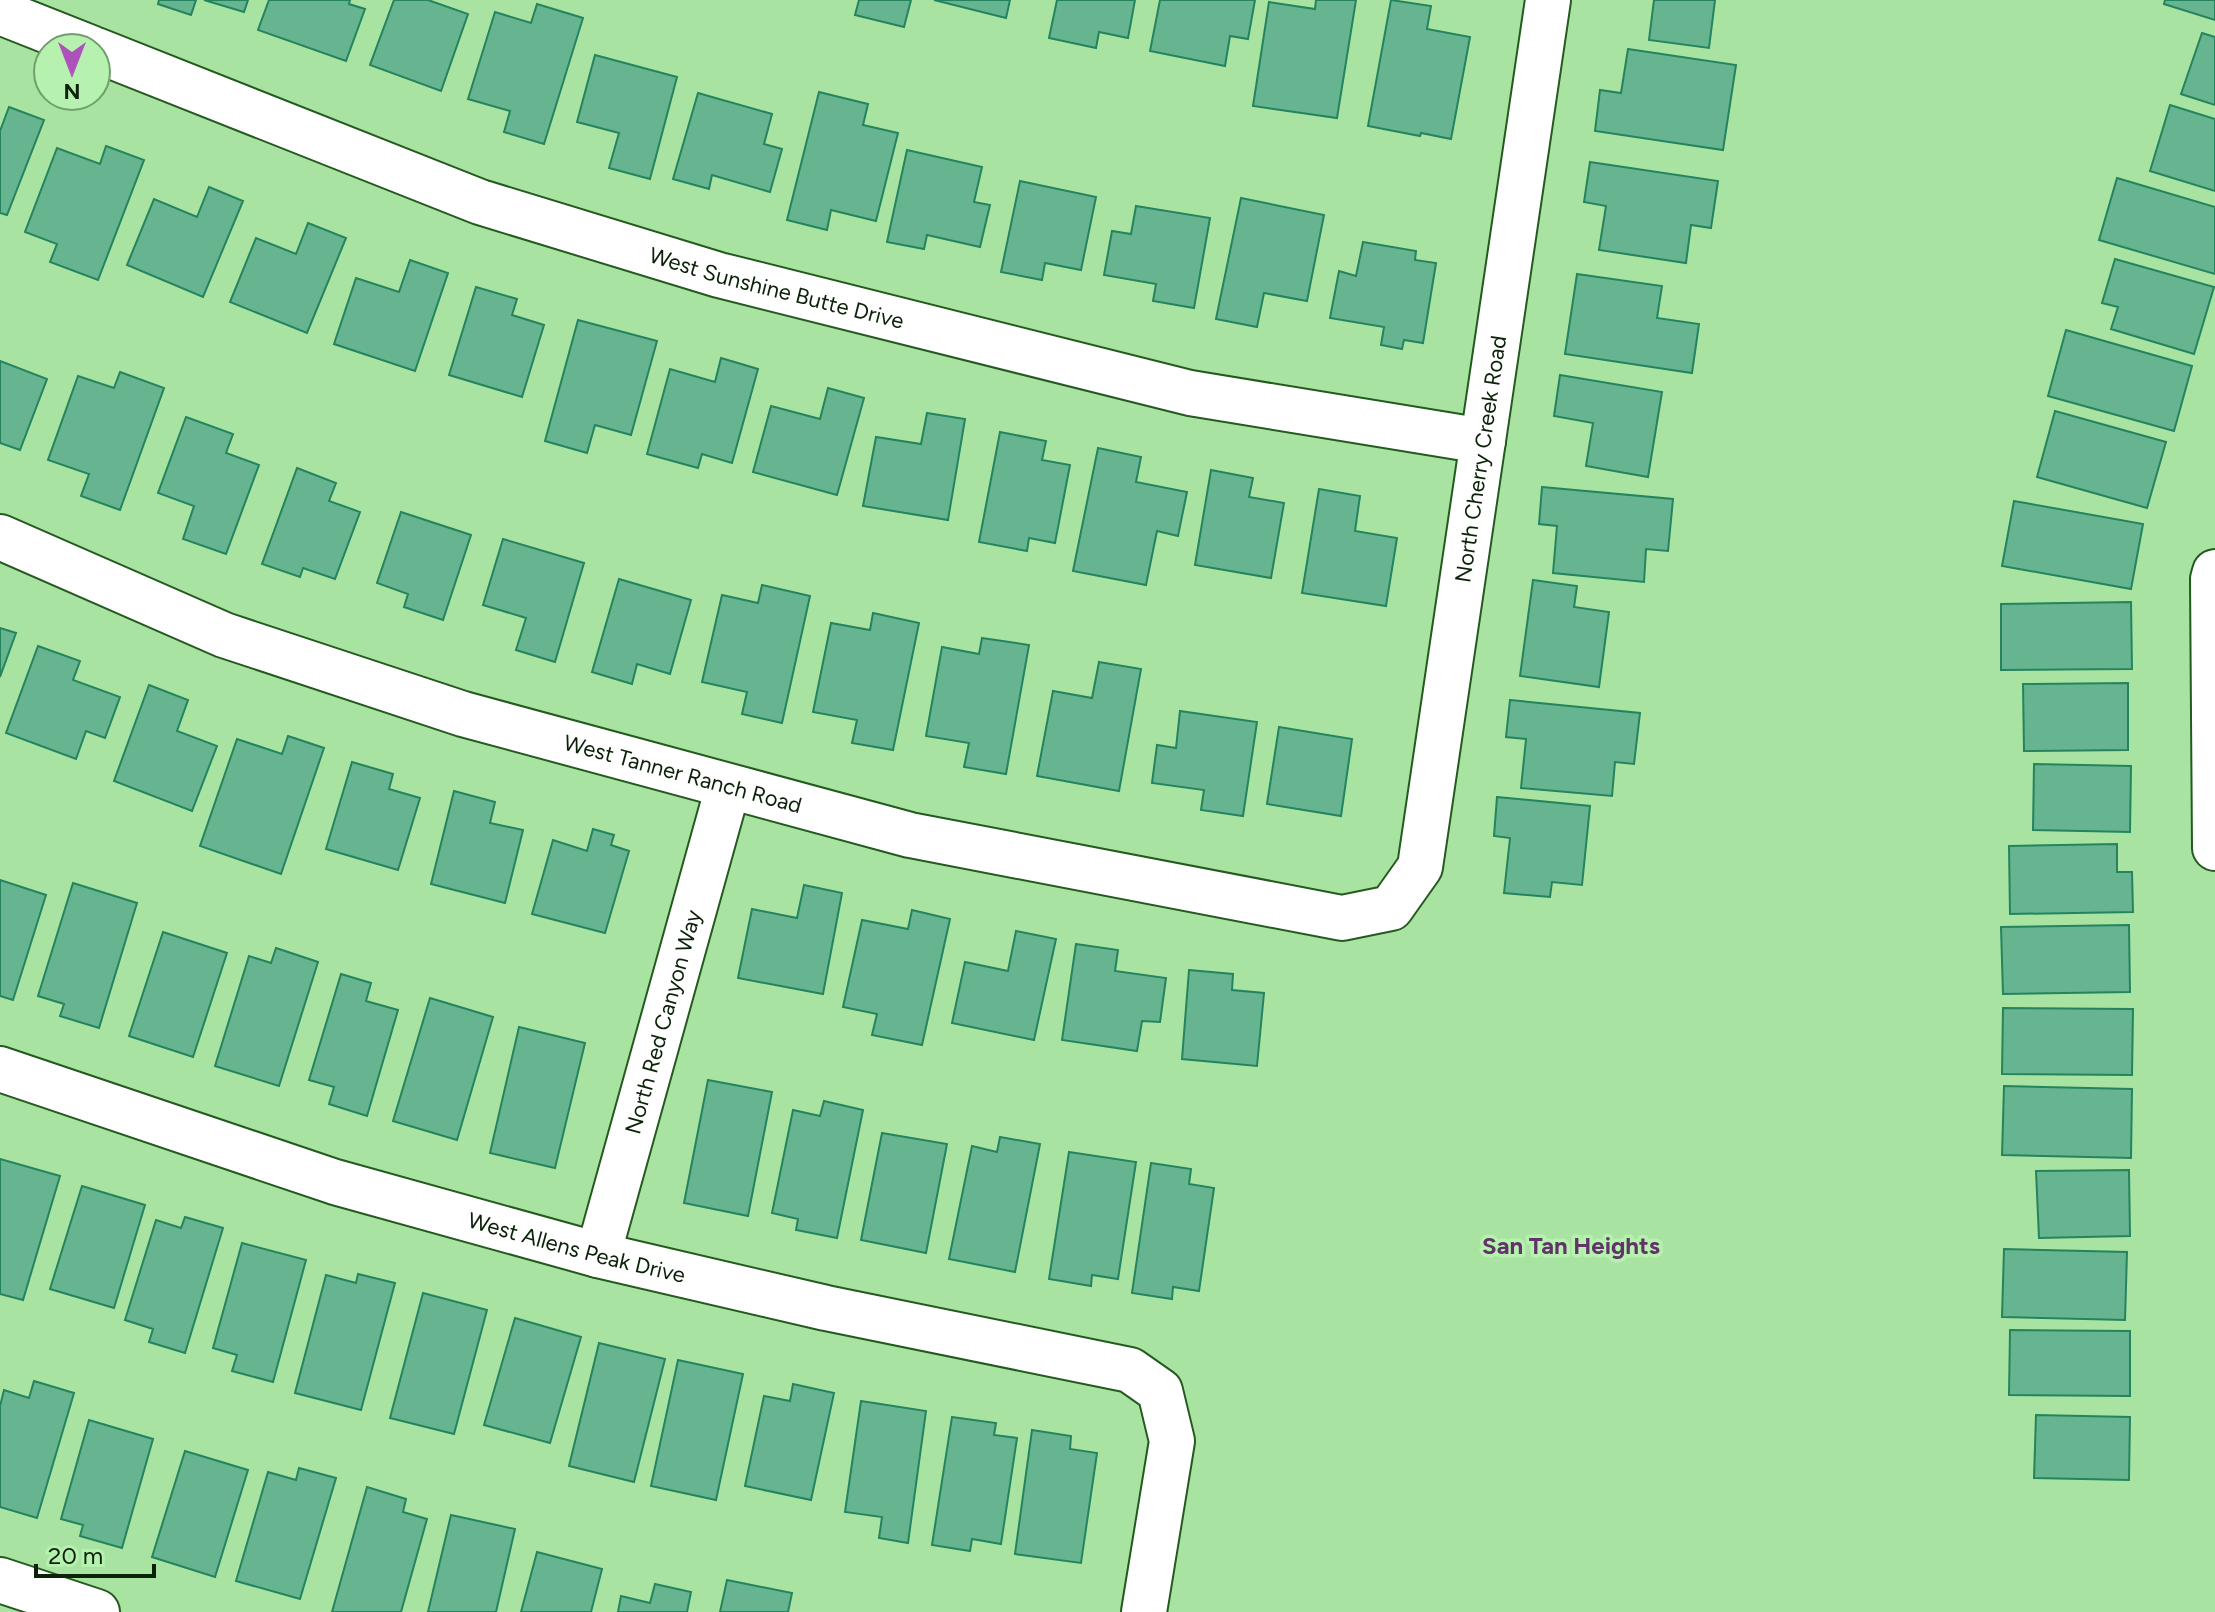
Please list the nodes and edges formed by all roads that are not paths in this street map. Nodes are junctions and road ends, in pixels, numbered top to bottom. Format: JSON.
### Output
{"nodes":[{"id":1,"x":1548,"y":0,"type":"edge"},
{"id":2,"x":0,"y":12,"type":"edge"},
{"id":3,"x":50,"y":32,"type":"edge"},
{"id":4,"x":112,"y":57,"type":"edge"},
{"id":5,"x":1483,"y":441,"type":"junction"},
{"id":6,"x":0,"y":537,"type":"edge"},
{"id":7,"x":2215,"y":572,"type":"edge"},
{"id":8,"x":728,"y":787,"type":"junction"},
{"id":9,"x":2215,"y":848,"type":"edge"},
{"id":10,"x":1391,"y":908,"type":"joint"},
{"id":11,"x":0,"y":1069,"type":"edge"},
{"id":12,"x":598,"y":1255,"type":"junction"},
{"id":13,"x":0,"y":1580,"type":"edge"},
{"id":14,"x":97,"y":1612,"type":"edge"},
{"id":15,"x":1144,"y":1612,"type":"edge"}],
"edges":[{"from":1,"to":5,"type":"street","name":"North Cherry Creek Road"},
{"from":2,"to":3,"type":"street","name":"West Sunshine Butte Drive"},
{"from":4,"to":5,"type":"street","name":"West Sunshine Butte Drive"},
{"from":5,"to":10,"type":"street","name":"North Cherry Creek Road"},
{"from":6,"to":8,"type":"street","name":"West Tanner Ranch Road"},
{"from":7,"to":9,"type":"street"},
{"from":8,"to":10,"type":"street","name":"West Tanner Ranch Road"},
{"from":8,"to":12,"type":"street","name":"North Red Canyon Way"},
{"from":11,"to":12,"type":"street","name":"West Allens Peak Drive"},
{"from":12,"to":15,"type":"street","name":"West Allens Peak Drive"},
{"from":13,"to":14,"type":"street"}]}
